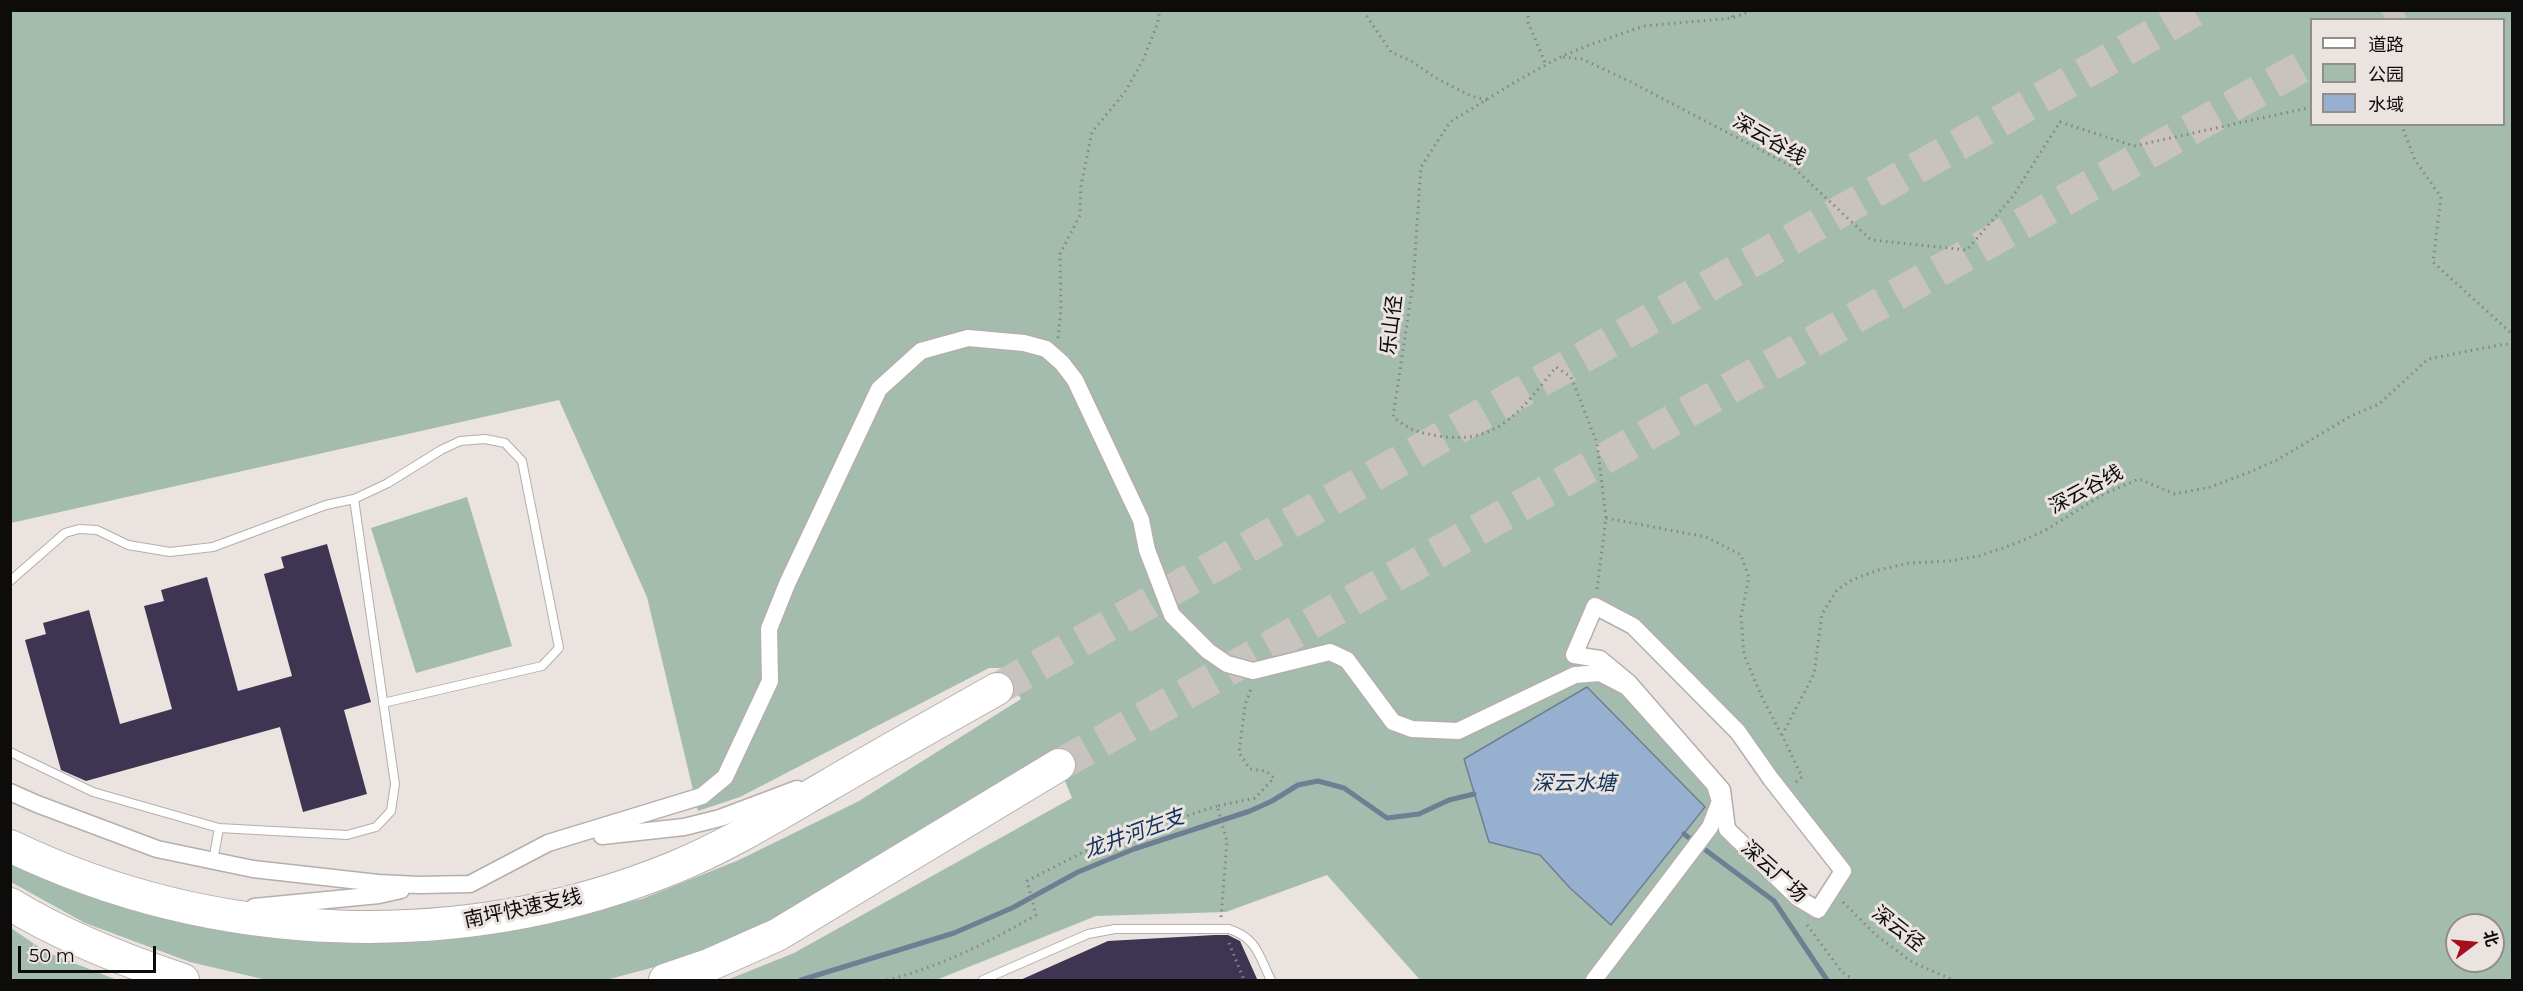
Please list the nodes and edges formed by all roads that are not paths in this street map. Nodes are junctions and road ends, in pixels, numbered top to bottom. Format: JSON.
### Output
{"nodes":[{"id":1,"x":354,"y":499,"type":"junction"},
{"id":2,"x":10,"y":581,"type":"edge"},
{"id":3,"x":997,"y":689,"type":"tunnel mouth"},
{"id":4,"x":384,"y":703,"type":"junction"},
{"id":5,"x":10,"y":752,"type":"edge"},
{"id":6,"x":881,"y":754,"type":"junction"},
{"id":7,"x":1059,"y":765,"type":"tunnel mouth"},
{"id":8,"x":10,"y":792,"type":"edge"},
{"id":9,"x":219,"y":828,"type":"junction"},
{"id":10,"x":548,"y":843,"type":"junction"},
{"id":11,"x":10,"y":846,"type":"edge"},
{"id":12,"x":213,"y":861,"type":"junction"},
{"id":13,"x":419,"y":885,"type":"junction"},
{"id":14,"x":1831,"y":890,"type":"joint"},
{"id":15,"x":10,"y":904,"type":"edge"},
{"id":16,"x":208,"y":913,"type":"junction"},
{"id":17,"x":183,"y":981,"type":"edge"},
{"id":18,"x":665,"y":981,"type":"edge"},
{"id":19,"x":983,"y":981,"type":"edge"},
{"id":20,"x":1271,"y":981,"type":"edge"},
{"id":21,"x":1594,"y":981,"type":"edge"}],
"edges":[{"from":1,"to":2,"type":"lane"},
{"from":1,"to":4,"type":"lane"},
{"from":1,"to":4,"type":"lane"},
{"from":3,"to":6,"type":"highway","name":"南坪快速支线"},
{"from":4,"to":9,"type":"lane"},
{"from":5,"to":9,"type":"lane"},
{"from":6,"to":10,"type":"street"},
{"from":6,"to":16,"type":"highway","name":"南坪快速支线"},
{"from":7,"to":18,"type":"highway"},
{"from":8,"to":12,"type":"street"},
{"from":9,"to":12,"type":"lane"},
{"from":10,"to":13,"type":"street"},
{"from":10,"to":21,"type":"street"},
{"from":11,"to":16,"type":"highway","name":"南坪快速支线"},
{"from":12,"to":13,"type":"street"},
{"from":13,"to":16,"type":"street"},
{"from":14,"to":14,"type":"street","name":"深云广场"},
{"from":15,"to":17,"type":"highway"},
{"from":19,"to":20,"type":"lane"}]}
